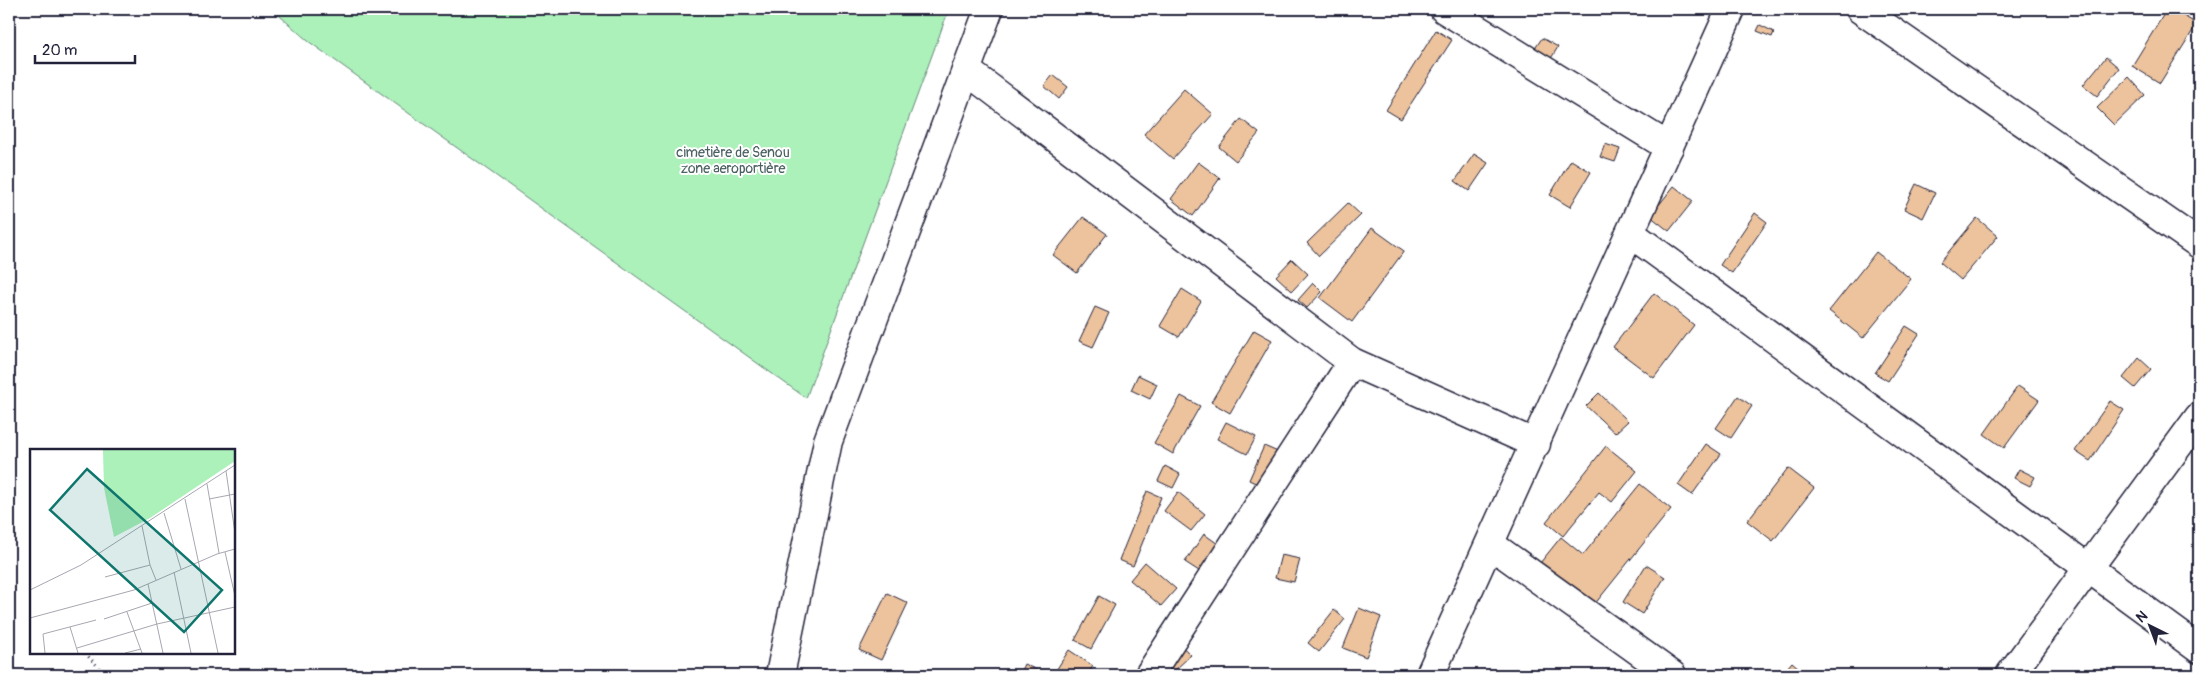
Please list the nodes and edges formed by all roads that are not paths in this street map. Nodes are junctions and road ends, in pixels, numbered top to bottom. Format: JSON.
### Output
{"nodes":[{"id":1,"x":989,"y":9,"type":"edge"},
{"id":2,"x":1444,"y":9,"type":"edge"},
{"id":3,"x":1731,"y":9,"type":"edge"},
{"id":4,"x":1860,"y":9,"type":"edge"},
{"id":5,"x":966,"y":70,"type":"junction"},
{"id":6,"x":1669,"y":146,"type":"junction"},
{"id":7,"x":1630,"y":233,"type":"junction"},
{"id":8,"x":2199,"y":244,"type":"edge"},
{"id":9,"x":1352,"y":362,"type":"junction"},
{"id":10,"x":2199,"y":417,"type":"edge"},
{"id":11,"x":1536,"y":444,"type":"junction"},
{"id":12,"x":1490,"y":544,"type":"junction"},
{"id":13,"x":2089,"y":568,"type":"junction"},
{"id":14,"x":2199,"y":649,"type":"edge"},
{"id":15,"x":780,"y":675,"type":"edge"},
{"id":16,"x":1149,"y":675,"type":"edge"},
{"id":17,"x":1430,"y":675,"type":"edge"},
{"id":18,"x":1672,"y":675,"type":"edge"},
{"id":19,"x":2010,"y":675,"type":"edge"}],
"edges":[{"from":1,"to":5,"type":"street"},
{"from":2,"to":6,"type":"street"},
{"from":3,"to":6,"type":"street"},
{"from":4,"to":8,"type":"street"},
{"from":5,"to":9,"type":"street"},
{"from":5,"to":15,"type":"street"},
{"from":6,"to":7,"type":"street"},
{"from":7,"to":11,"type":"street"},
{"from":7,"to":13,"type":"street"},
{"from":9,"to":11,"type":"street"},
{"from":9,"to":16,"type":"street"},
{"from":10,"to":13,"type":"street"},
{"from":11,"to":12,"type":"street"},
{"from":12,"to":17,"type":"street"},
{"from":12,"to":18,"type":"street"},
{"from":13,"to":14,"type":"street"},
{"from":13,"to":19,"type":"street"}]}
